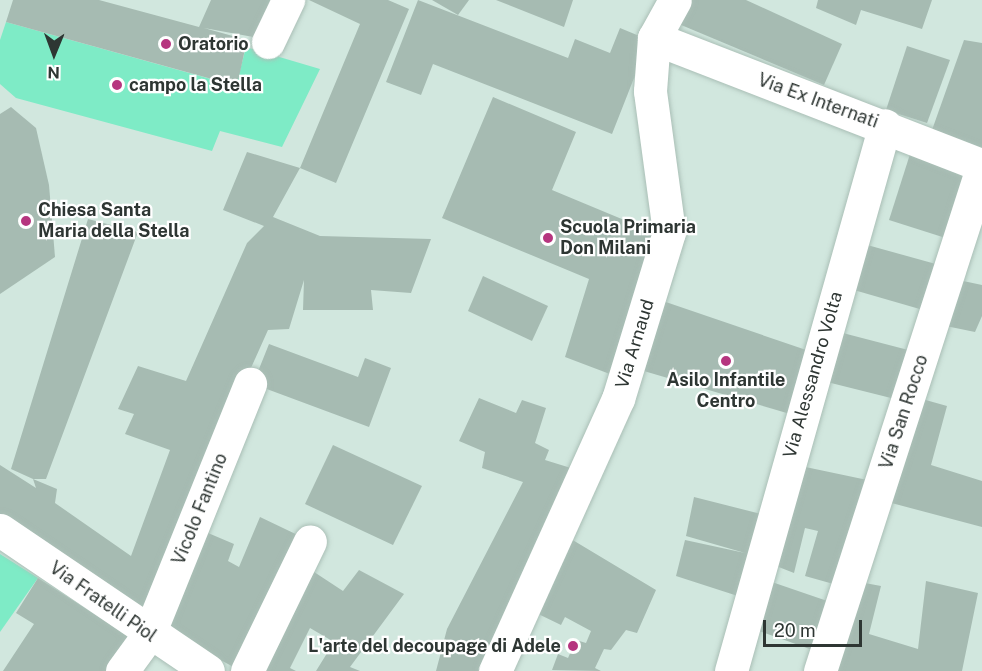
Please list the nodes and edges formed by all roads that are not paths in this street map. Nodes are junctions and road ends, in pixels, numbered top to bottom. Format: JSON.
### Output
{"nodes":[{"id":1,"x":288,"y":0,"type":"edge"},
{"id":2,"x":675,"y":0,"type":"edge"},
{"id":3,"x":654,"y":38,"type":"junction"},
{"id":4,"x":268,"y":42,"type":"dead end"},
{"id":5,"x":885,"y":125,"type":"junction"},
{"id":6,"x":982,"y":166,"type":"edge"},
{"id":7,"x":250,"y":384,"type":"dead end"},
{"id":8,"x":0,"y":530,"type":"edge"},
{"id":9,"x":310,"y":541,"type":"dead end"},
{"id":10,"x":149,"y":634,"type":"junction"},
{"id":11,"x":823,"y":663,"type":"edge"},
{"id":12,"x":122,"y":671,"type":"edge"},
{"id":13,"x":208,"y":671,"type":"edge"},
{"id":14,"x":247,"y":671,"type":"edge"},
{"id":15,"x":495,"y":671,"type":"edge"},
{"id":16,"x":731,"y":671,"type":"edge"}],
"edges":[{"from":1,"to":4,"type":"street"},
{"from":2,"to":3,"type":"street","name":"Via Arnaud"},
{"from":3,"to":5,"type":"street","name":"Via Ex Internati"},
{"from":3,"to":15,"type":"street","name":"Via Arnaud"},
{"from":5,"to":6,"type":"street","name":"Via Ex Internati"},
{"from":5,"to":16,"type":"street","name":"Via Alessandro Volta"},
{"from":6,"to":11,"type":"street","name":"Via San Rocco"},
{"from":7,"to":10,"type":"street","name":"Vicolo Fantino"},
{"from":8,"to":10,"type":"street","name":"Via Fratelli Piol"},
{"from":9,"to":14,"type":"street"},
{"from":10,"to":12,"type":"street","name":"Vicolo Fantino"},
{"from":10,"to":13,"type":"street","name":"Via Fratelli Piol"}]}
